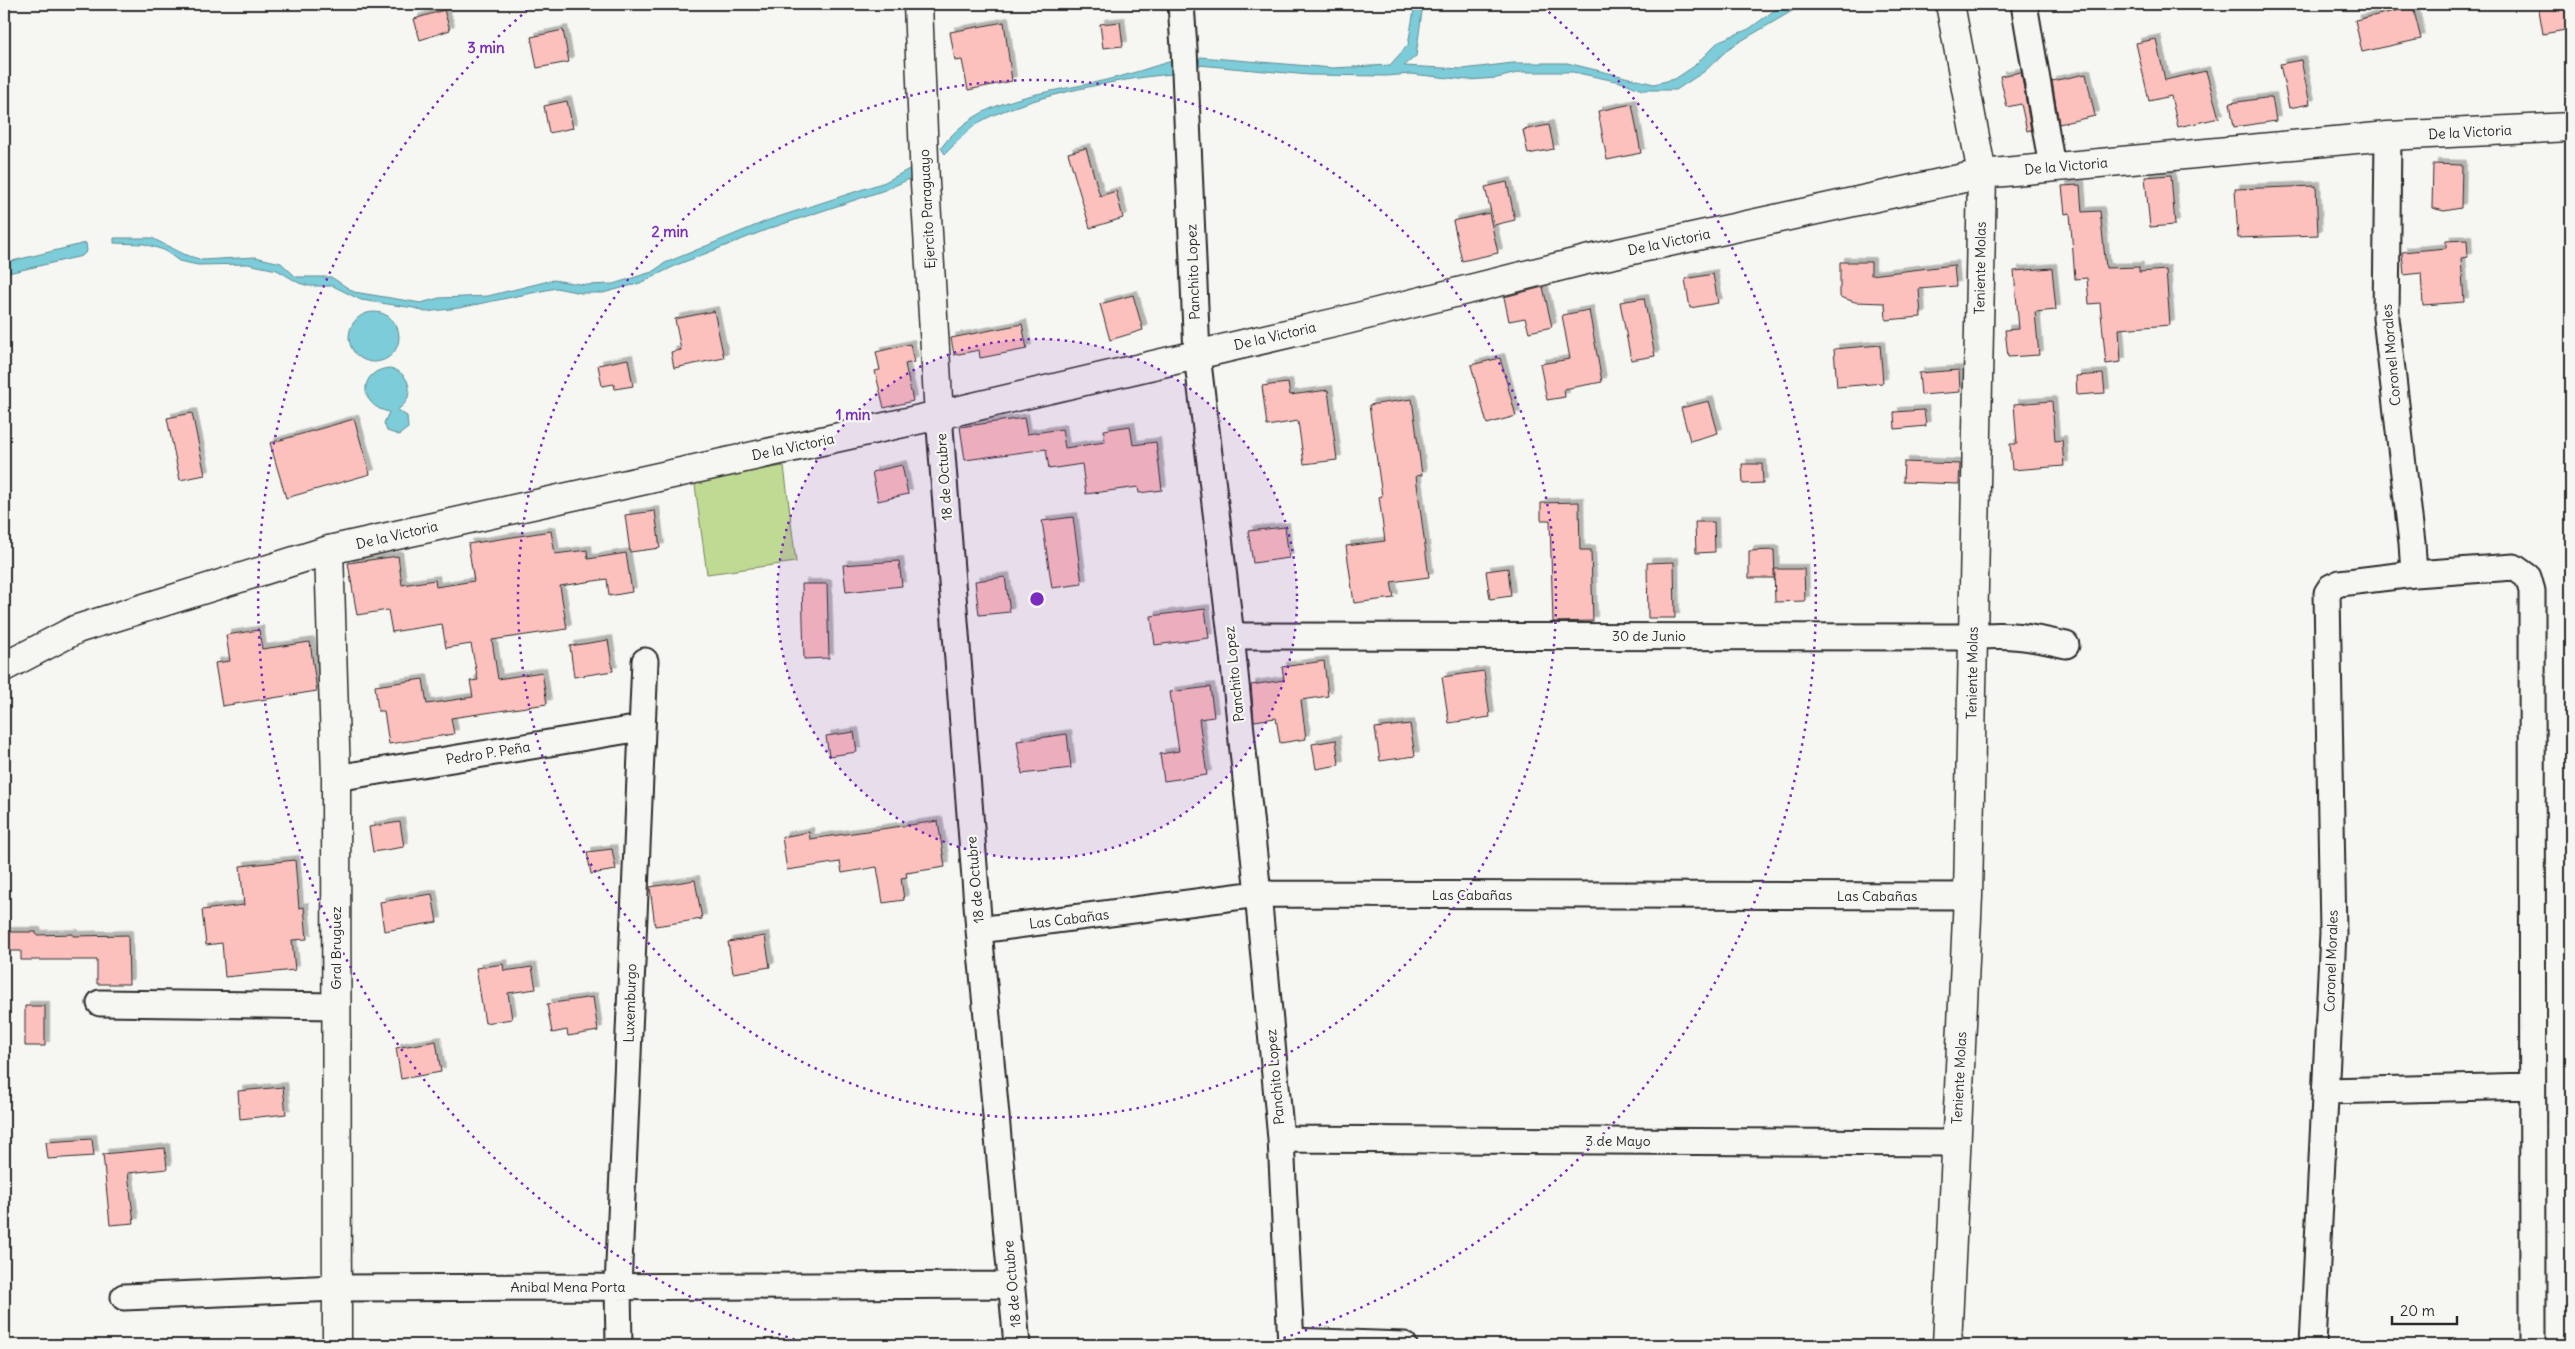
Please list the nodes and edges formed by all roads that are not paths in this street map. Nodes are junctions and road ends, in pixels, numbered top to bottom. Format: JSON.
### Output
{"nodes":[{"id":1,"x":918,"y":4,"type":"edge"},
{"id":2,"x":1181,"y":4,"type":"edge"},
{"id":3,"x":1950,"y":4,"type":"edge"},
{"id":4,"x":2024,"y":4,"type":"edge"},
{"id":5,"x":2571,"y":127,"type":"edge"},
{"id":6,"x":2388,"y":136,"type":"junction"},
{"id":7,"x":2052,"y":167,"type":"junction"},
{"id":8,"x":1982,"y":174,"type":"junction"},
{"id":9,"x":1196,"y":355,"type":"junction"},
{"id":10,"x":939,"y":415,"type":"junction"},
{"id":11,"x":329,"y":550,"type":"junction"},
{"id":12,"x":2414,"y":574,"type":"junction"},
{"id":13,"x":1230,"y":636,"type":"junction"},
{"id":14,"x":1972,"y":637,"type":"junction"},
{"id":15,"x":2066,"y":645,"type":"dead end"},
{"id":16,"x":645,"y":661,"type":"dead end"},
{"id":17,"x":4,"y":667,"type":"edge"},
{"id":18,"x":641,"y":728,"type":"junction"},
{"id":19,"x":336,"y":778,"type":"junction"},
{"id":20,"x":1258,"y":894,"type":"junction"},
{"id":21,"x":1968,"y":896,"type":"junction"},
{"id":22,"x":979,"y":930,"type":"junction"},
{"id":23,"x":100,"y":1003,"type":"dead end"},
{"id":24,"x":337,"y":1006,"type":"junction"},
{"id":25,"x":2532,"y":1086,"type":"junction"},
{"id":26,"x":2326,"y":1090,"type":"junction"},
{"id":27,"x":1281,"y":1139,"type":"junction"},
{"id":28,"x":1956,"y":1143,"type":"junction"},
{"id":29,"x":1012,"y":1285,"type":"junction"},
{"id":30,"x":618,"y":1287,"type":"junction"},
{"id":31,"x":336,"y":1288,"type":"junction"},
{"id":32,"x":124,"y":1297,"type":"dead end"},
{"id":33,"x":1291,"y":1343,"type":"edge"},
{"id":34,"x":337,"y":1345,"type":"edge"},
{"id":35,"x":619,"y":1345,"type":"edge"},
{"id":36,"x":1017,"y":1345,"type":"edge"},
{"id":37,"x":1404,"y":1345,"type":"edge"},
{"id":38,"x":1947,"y":1345,"type":"edge"},
{"id":39,"x":2313,"y":1345,"type":"edge"},
{"id":40,"x":2532,"y":1345,"type":"edge"}],
"edges":[{"from":1,"to":10,"type":"main road","name":"Ejercito Paraguayo"},
{"from":2,"to":9,"type":"street","name":"Panchito Lopez"},
{"from":3,"to":8,"type":"main road","name":"Teniente Molas"},
{"from":4,"to":7,"type":"street"},
{"from":5,"to":6,"type":"main road","name":"De la Victoria"},
{"from":6,"to":7,"type":"main road","name":"De la Victoria"},
{"from":6,"to":12,"type":"street","name":"Coronel Morales"},
{"from":7,"to":8,"type":"main road","name":"De la Victoria"},
{"from":8,"to":9,"type":"main road","name":"De la Victoria"},
{"from":8,"to":14,"type":"main road","name":"Teniente Molas"},
{"from":9,"to":10,"type":"main road","name":"De la Victoria"},
{"from":9,"to":13,"type":"street","name":"Panchito Lopez"},
{"from":10,"to":11,"type":"main road","name":"De la Victoria"},
{"from":10,"to":22,"type":"street","name":"18 de Octubre"},
{"from":11,"to":17,"type":"main road","name":"De la Victoria"},
{"from":11,"to":19,"type":"main road","name":"Gral Bruguez"},
{"from":12,"to":25,"type":"street"},
{"from":12,"to":26,"type":"street","name":"Coronel Morales"},
{"from":13,"to":14,"type":"street","name":"30 de Junio"},
{"from":13,"to":20,"type":"street","name":"Panchito Lopez"},
{"from":14,"to":15,"type":"street","name":"30 de Junio"},
{"from":14,"to":21,"type":"main road","name":"Teniente Molas"},
{"from":16,"to":18,"type":"street","name":"Luxemburgo"},
{"from":18,"to":19,"type":"street","name":"Pedro P. Peña"},
{"from":18,"to":30,"type":"street","name":"Luxemburgo"},
{"from":19,"to":24,"type":"main road","name":"Gral Bruguez"},
{"from":20,"to":21,"type":"street","name":"Las Cabañas"},
{"from":20,"to":22,"type":"street","name":"Las Cabañas"},
{"from":20,"to":27,"type":"street","name":"Panchito Lopez"},
{"from":21,"to":28,"type":"main road","name":"Teniente Molas"},
{"from":22,"to":29,"type":"street","name":"18 de Octubre"},
{"from":23,"to":24,"type":"street"},
{"from":24,"to":31,"type":"main road","name":"Gral Bruguez"},
{"from":25,"to":26,"type":"street"},
{"from":25,"to":40,"type":"street"},
{"from":26,"to":39,"type":"street","name":"Coronel Morales"},
{"from":27,"to":28,"type":"street","name":"3 de Mayo"},
{"from":27,"to":33,"type":"street","name":"Panchito Lopez"},
{"from":28,"to":38,"type":"main road","name":"Teniente Molas"},
{"from":29,"to":30,"type":"street","name":"Anibal Mena Porta"},
{"from":29,"to":36,"type":"street","name":"18 de Octubre"},
{"from":30,"to":31,"type":"street","name":"Anibal Mena Porta"},
{"from":30,"to":35,"type":"street","name":"Luxemburgo"},
{"from":31,"to":32,"type":"street","name":"Anibal Mena Porta"},
{"from":31,"to":34,"type":"main road","name":"Gral Bruguez"},
{"from":33,"to":37,"type":"street"}]}
